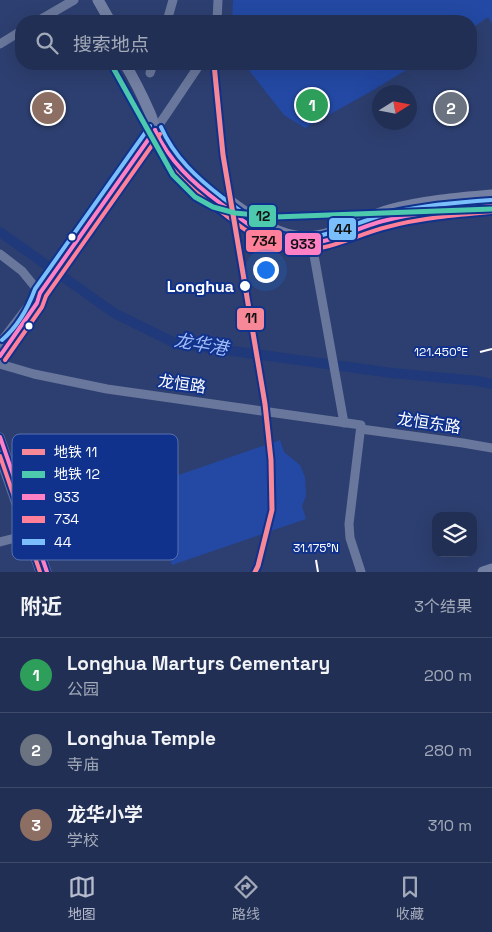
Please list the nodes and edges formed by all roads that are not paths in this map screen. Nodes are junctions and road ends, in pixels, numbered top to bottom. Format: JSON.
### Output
{"nodes":[{"id":1,"x":74,"y":0,"type":"edge"},
{"id":2,"x":90,"y":0,"type":"edge"},
{"id":3,"x":98,"y":0,"type":"edge"},
{"id":4,"x":173,"y":0,"type":"edge"},
{"id":5,"x":218,"y":0,"type":"edge"},
{"id":6,"x":48,"y":15,"type":"edge"},
{"id":7,"x":99,"y":15,"type":"edge"},
{"id":8,"x":107,"y":15,"type":"edge"},
{"id":9,"x":169,"y":15,"type":"edge"},
{"id":10,"x":217,"y":15,"type":"edge"},
{"id":11,"x":15,"y":35,"type":"edge"},
{"id":12,"x":0,"y":44,"type":"edge"},
{"id":13,"x":129,"y":70,"type":"edge"},
{"id":14,"x":137,"y":70,"type":"edge"},
{"id":15,"x":196,"y":70,"type":"edge"},
{"id":16,"x":158,"y":126,"type":"junction"},
{"id":17,"x":492,"y":195,"type":"edge"},
{"id":18,"x":492,"y":206,"type":"edge"},
{"id":19,"x":312,"y":244,"type":"junction"},
{"id":20,"x":0,"y":254,"type":"edge"},
{"id":21,"x":40,"y":293,"type":"junction"},
{"id":22,"x":12,"y":328,"type":"junction"},
{"id":23,"x":0,"y":334,"type":"edge"},
{"id":24,"x":1,"y":348,"type":"edge"},
{"id":25,"x":0,"y":364,"type":"edge"},
{"id":26,"x":344,"y":423,"type":"junction"},
{"id":27,"x":361,"y":427,"type":"junction"},
{"id":28,"x":0,"y":437,"type":"edge"},
{"id":29,"x":492,"y":448,"type":"edge"},
{"id":30,"x":0,"y":458,"type":"edge"},
{"id":31,"x":12,"y":471,"type":"edge"},
{"id":32,"x":12,"y":492,"type":"edge"},
{"id":33,"x":12,"y":538,"type":"edge"},
{"id":34,"x":0,"y":542,"type":"edge"},
{"id":35,"x":36,"y":560,"type":"edge"},
{"id":36,"x":43,"y":560,"type":"edge"},
{"id":37,"x":492,"y":569,"type":"edge"},
{"id":38,"x":40,"y":572,"type":"edge"},
{"id":39,"x":47,"y":572,"type":"edge"},
{"id":40,"x":361,"y":572,"type":"edge"},
{"id":41,"x":483,"y":572,"type":"edge"}],
"edges":[{"from":1,"to":6,"type":"street"},
{"from":2,"to":7,"type":"main road"},
{"from":3,"to":8,"type":"main road"},
{"from":4,"to":9,"type":"street"},
{"from":5,"to":10,"type":"street"},
{"from":11,"to":12,"type":"street"},
{"from":13,"to":16,"type":"main road"},
{"from":14,"to":16,"type":"main road"},
{"from":15,"to":16,"type":"street"},
{"from":16,"to":17,"type":"main road"},
{"from":16,"to":19,"type":"main road"},
{"from":16,"to":21,"type":"street"},
{"from":18,"to":19,"type":"main road"},
{"from":19,"to":26,"type":"street"},
{"from":20,"to":21,"type":"street"},
{"from":21,"to":22,"type":"street"},
{"from":21,"to":24,"type":"street"},
{"from":22,"to":23,"type":"street"},
{"from":22,"to":24,"type":"street"},
{"from":25,"to":26,"type":"street","name":"龙恒路"},
{"from":26,"to":27,"type":"street","name":"龙恒路"},
{"from":27,"to":29,"type":"street","name":"龙恒东路"},
{"from":27,"to":40,"type":"street"},
{"from":28,"to":31,"type":"street"},
{"from":30,"to":32,"type":"street"},
{"from":33,"to":34,"type":"street"},
{"from":35,"to":38,"type":"street"},
{"from":36,"to":39,"type":"street"},
{"from":37,"to":41,"type":"main road"}]}
